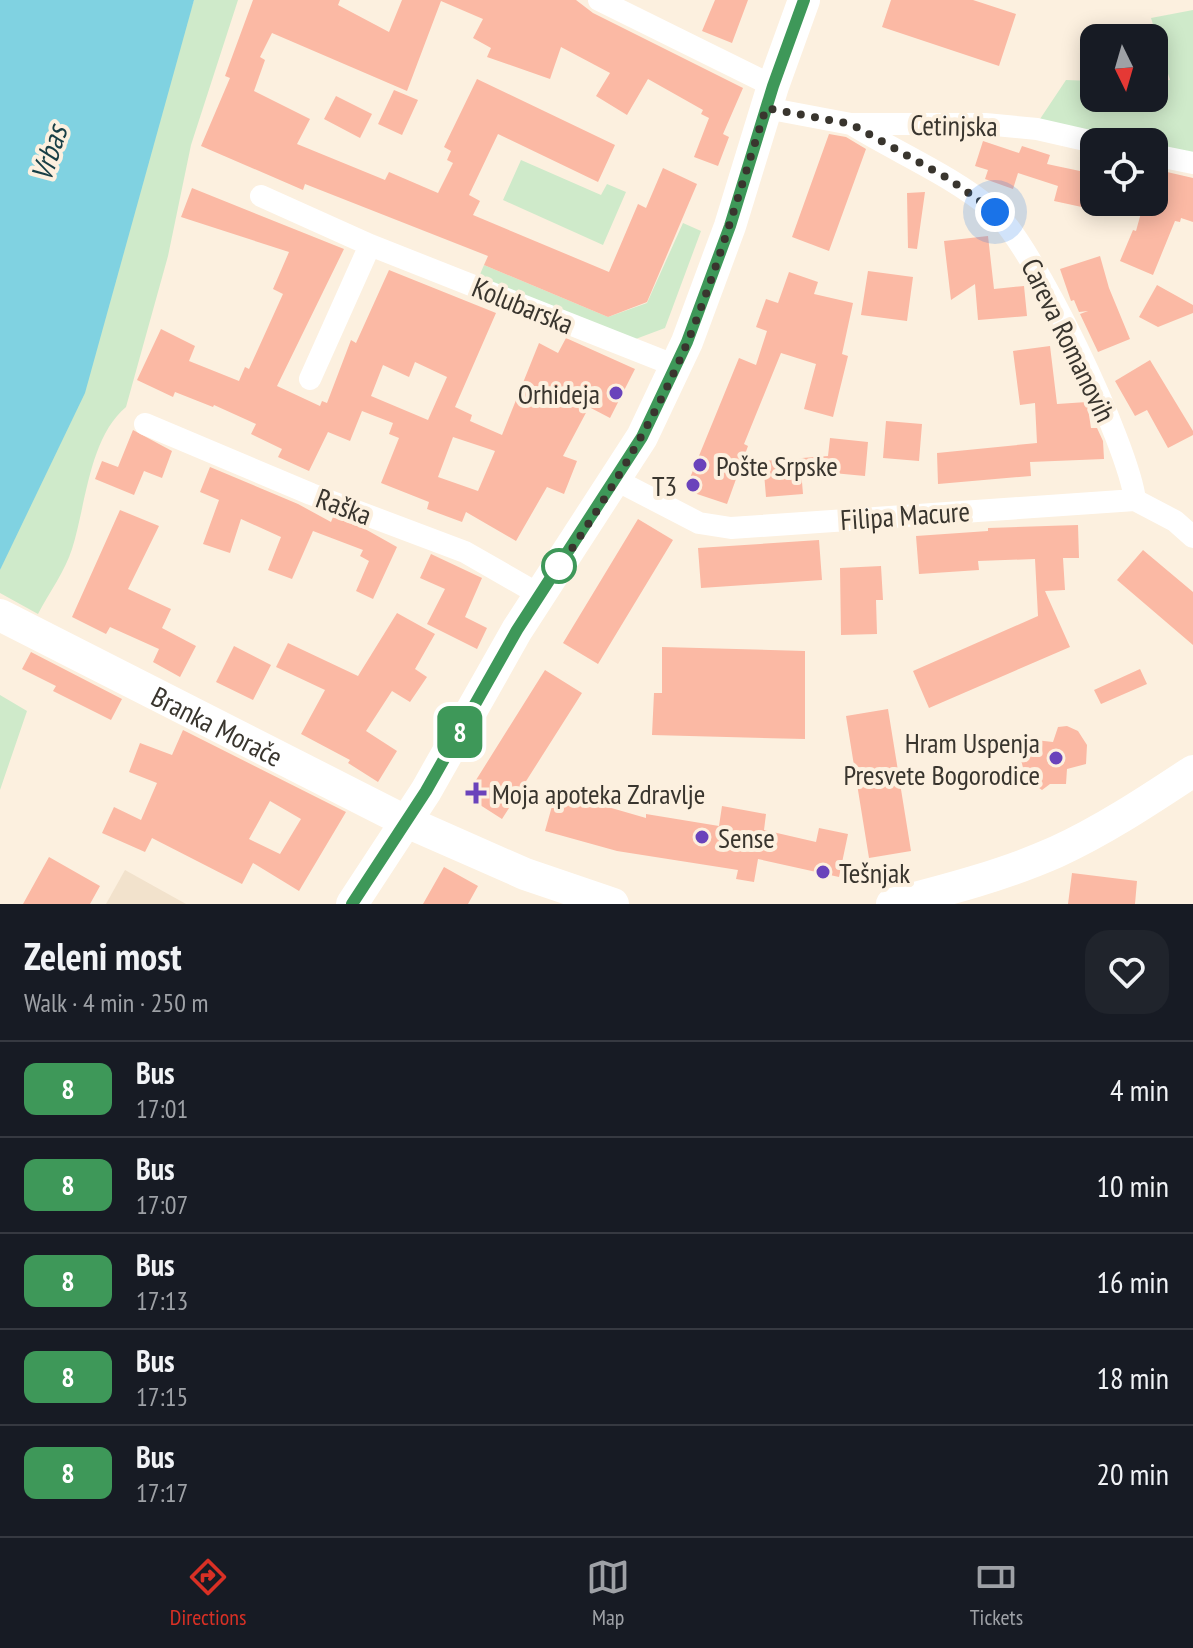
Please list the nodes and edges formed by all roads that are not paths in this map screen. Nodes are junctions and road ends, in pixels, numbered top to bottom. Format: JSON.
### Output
{"nodes":[{"id":1,"x":599,"y":0,"type":"edge"},
{"id":2,"x":804,"y":0,"type":"edge"},
{"id":3,"x":769,"y":97,"type":"junction"},
{"id":4,"x":851,"y":124,"type":"junction"},
{"id":5,"x":1080,"y":139,"type":"edge"},
{"id":6,"x":1168,"y":158,"type":"edge"},
{"id":7,"x":1193,"y":163,"type":"edge"},
{"id":8,"x":261,"y":196,"type":"dead end"},
{"id":9,"x":370,"y":245,"type":"junction"},
{"id":10,"x":676,"y":366,"type":"junction"},
{"id":11,"x":310,"y":379,"type":"dead end"},
{"id":12,"x":145,"y":424,"type":"dead end"},
{"id":13,"x":616,"y":480,"type":"junction"},
{"id":14,"x":1135,"y":500,"type":"junction"},
{"id":15,"x":1193,"y":537,"type":"edge"},
{"id":16,"x":540,"y":595,"type":"junction"},
{"id":17,"x":0,"y":615,"type":"edge"},
{"id":18,"x":1193,"y":771,"type":"edge"},
{"id":19,"x":407,"y":822,"type":"junction"},
{"id":20,"x":572,"y":898,"type":"edge"},
{"id":21,"x":352,"y":904,"type":"edge"},
{"id":22,"x":613,"y":904,"type":"edge"},
{"id":23,"x":892,"y":904,"type":"edge"}],
"edges":[{"from":1,"to":3,"type":"street","name":"Cetinjska"},
{"from":2,"to":3,"type":"main road"},
{"from":3,"to":4,"type":"street","name":"Cetinjska"},
{"from":3,"to":10,"type":"main road"},
{"from":4,"to":5,"type":"street","name":"Cetinjska"},
{"from":4,"to":14,"type":"street","name":"Careva Romanovih"},
{"from":6,"to":7,"type":"street"},
{"from":8,"to":9,"type":"street","name":"Kolubarska"},
{"from":9,"to":10,"type":"street","name":"Kolubarska"},
{"from":9,"to":11,"type":"street"},
{"from":10,"to":13,"type":"main road"},
{"from":12,"to":16,"type":"street","name":"Raška"},
{"from":13,"to":14,"type":"street","name":"Filipa Macure"},
{"from":13,"to":16,"type":"main road"},
{"from":14,"to":15,"type":"street"},
{"from":16,"to":19,"type":"main road"},
{"from":17,"to":19,"type":"main road","name":"Branka Morače"},
{"from":18,"to":23,"type":"main road"},
{"from":19,"to":20,"type":"main road","name":"Branka Morače"},
{"from":19,"to":21,"type":"main road"},
{"from":20,"to":22,"type":"main road","name":"Branka Morače"}]}
